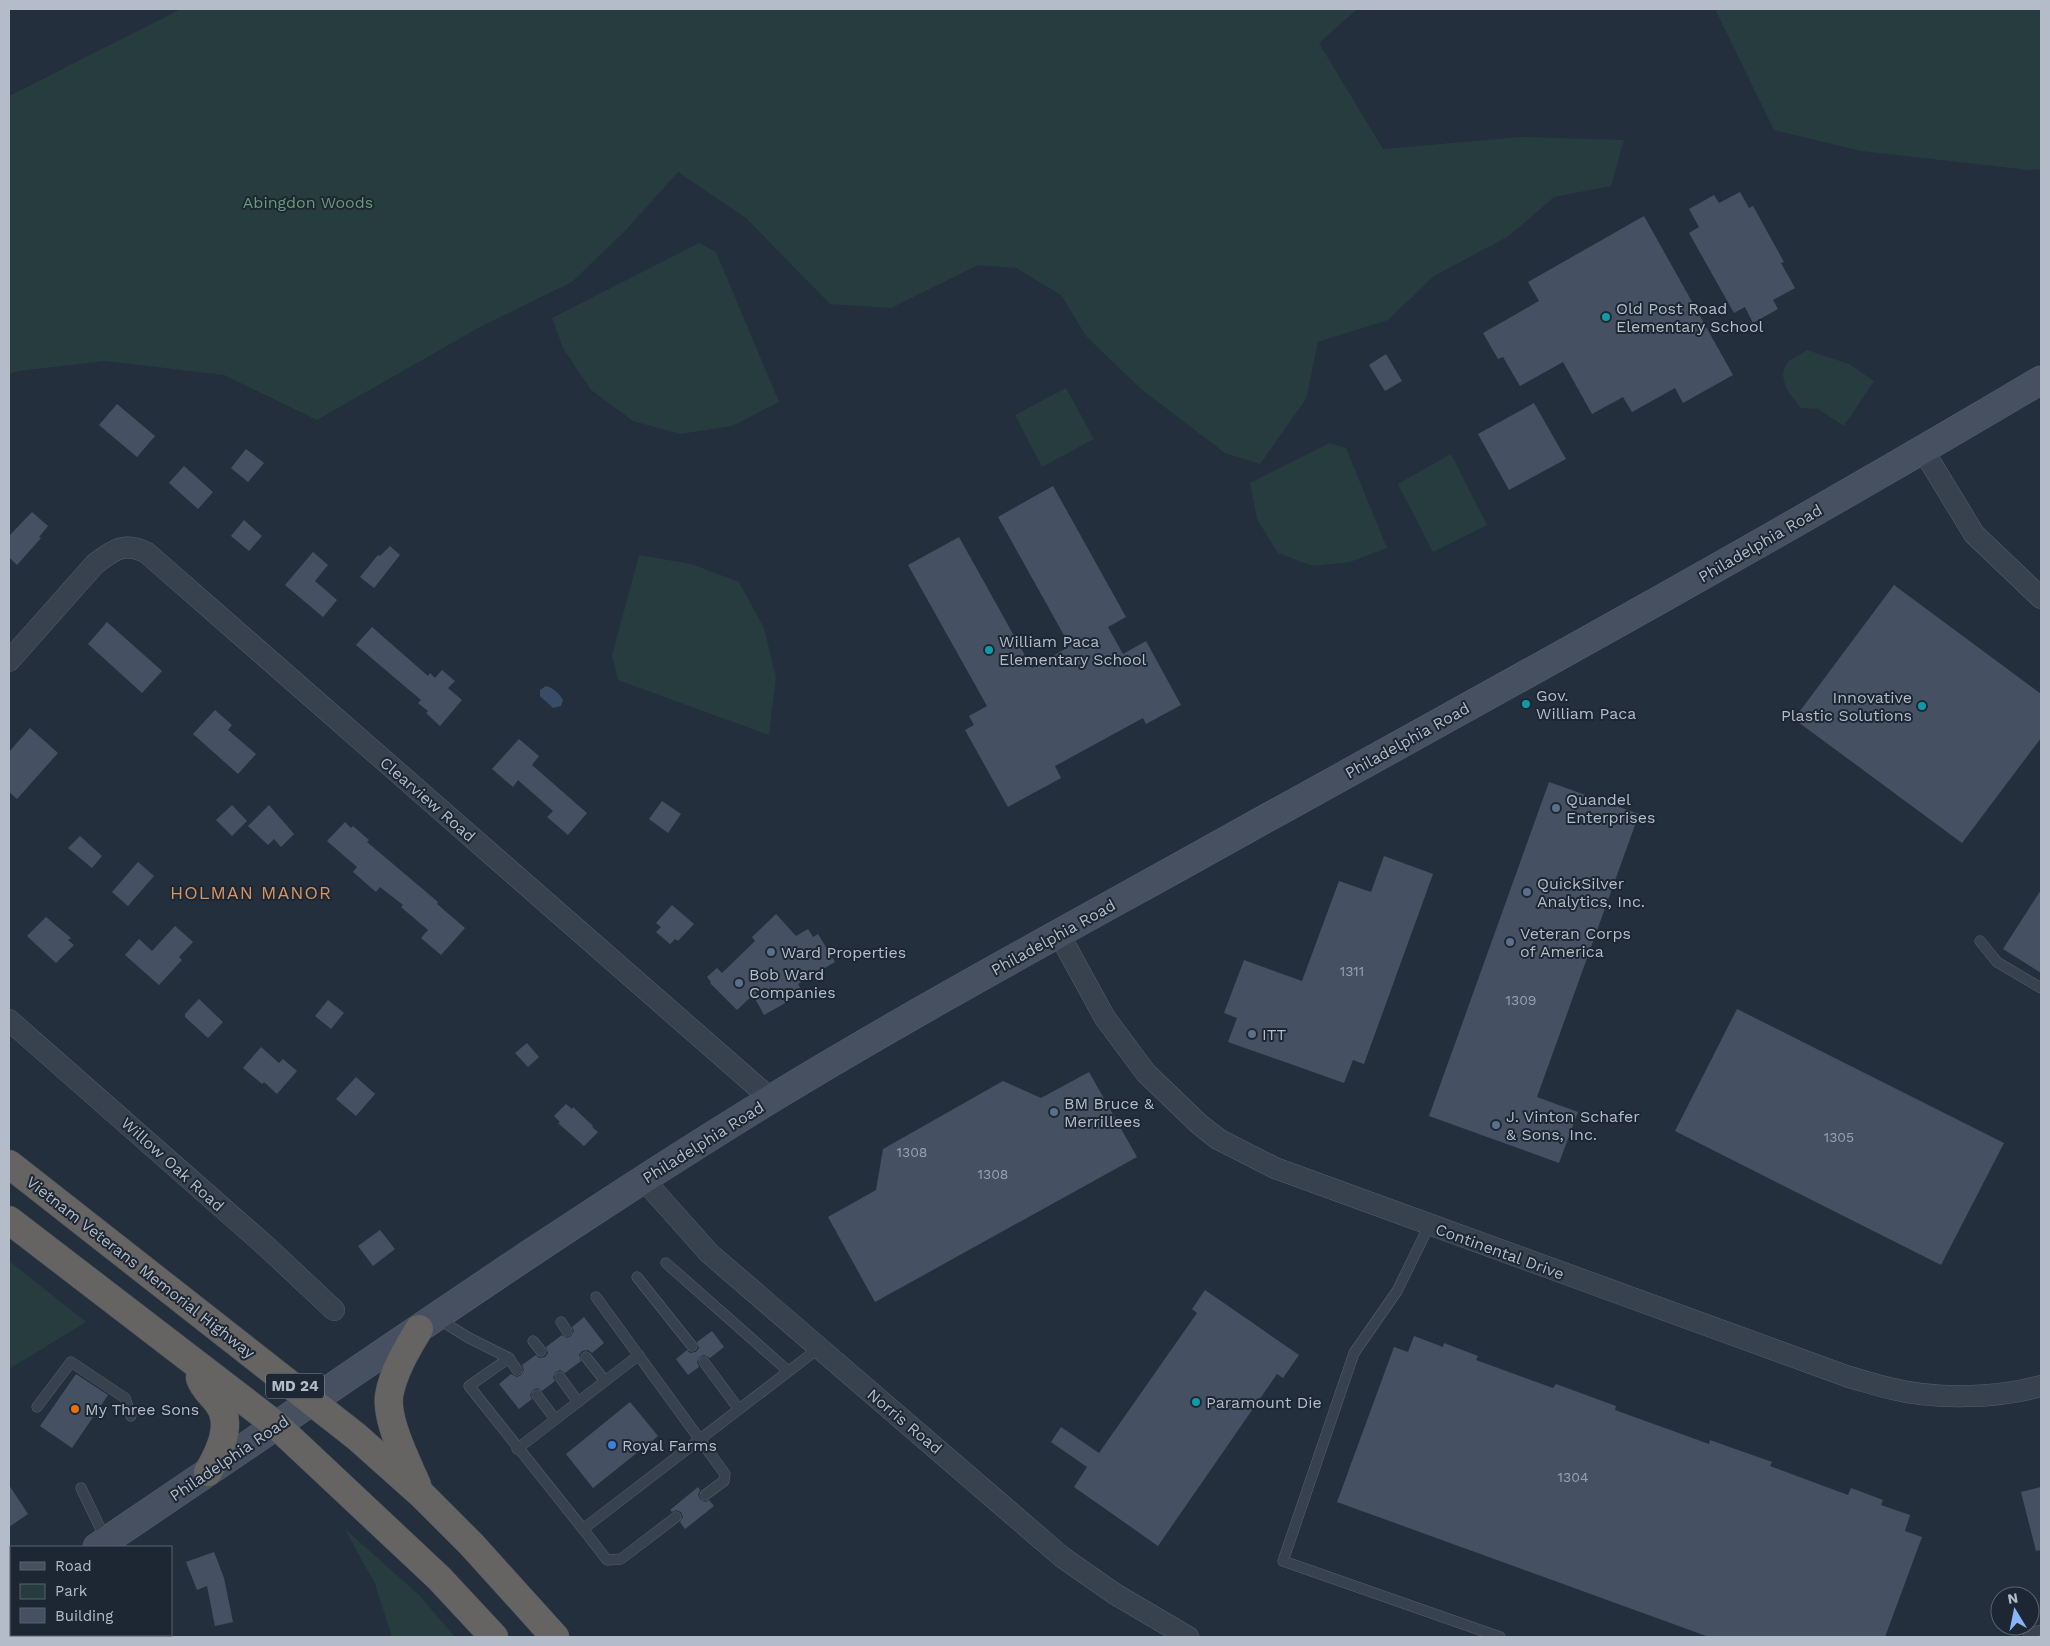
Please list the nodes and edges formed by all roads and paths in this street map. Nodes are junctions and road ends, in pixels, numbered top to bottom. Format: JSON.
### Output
{"nodes":[{"id":1,"x":2041,"y":380,"type":"edge"},
{"id":2,"x":1923,"y":450,"type":"junction"},
{"id":3,"x":2041,"y":598,"type":"edge"},
{"id":4,"x":9,"y":661,"type":"edge"},
{"id":5,"x":1059,"y":934,"type":"junction"},
{"id":6,"x":1980,"y":941,"type":"dead end"},
{"id":7,"x":2041,"y":988,"type":"edge"},
{"id":8,"x":9,"y":1020,"type":"edge"},
{"id":9,"x":771,"y":1100,"type":"junction"},
{"id":10,"x":9,"y":1164,"type":"edge"},
{"id":11,"x":644,"y":1180,"type":"junction"},
{"id":12,"x":9,"y":1220,"type":"edge"},
{"id":13,"x":1429,"y":1226,"type":"junction"},
{"id":14,"x":666,"y":1263,"type":"dead end"},
{"id":15,"x":637,"y":1277,"type":"dead end"},
{"id":16,"x":596,"y":1297,"type":"dead end"},
{"id":17,"x":334,"y":1310,"type":"dead end"},
{"id":18,"x":561,"y":1322,"type":"dead end"},
{"id":19,"x":428,"y":1323,"type":"junction"},
{"id":20,"x":567,"y":1331,"type":"dead end"},
{"id":21,"x":533,"y":1341,"type":"dead end"},
{"id":22,"x":692,"y":1346,"type":"dead end"},
{"id":23,"x":819,"y":1348,"type":"junction"},
{"id":24,"x":541,"y":1351,"type":"dead end"},
{"id":25,"x":639,"y":1355,"type":"junction"},
{"id":26,"x":586,"y":1357,"type":"dead end"},
{"id":27,"x":508,"y":1358,"type":"junction"},
{"id":28,"x":704,"y":1362,"type":"dead end"},
{"id":29,"x":198,"y":1367,"type":"junction"},
{"id":30,"x":517,"y":1370,"type":"dead end"},
{"id":31,"x":787,"y":1370,"type":"junction"},
{"id":32,"x":560,"y":1377,"type":"dead end"},
{"id":33,"x":605,"y":1381,"type":"junction"},
{"id":34,"x":2041,"y":1386,"type":"edge"},
{"id":35,"x":537,"y":1395,"type":"dead end"},
{"id":36,"x":313,"y":1400,"type":"junction"},
{"id":37,"x":578,"y":1402,"type":"junction"},
{"id":38,"x":37,"y":1407,"type":"dead end"},
{"id":39,"x":738,"y":1408,"type":"junction"},
{"id":40,"x":131,"y":1416,"type":"dead end"},
{"id":41,"x":555,"y":1419,"type":"junction"},
{"id":42,"x":276,"y":1426,"type":"junction"},
{"id":43,"x":700,"y":1439,"type":"junction"},
{"id":44,"x":517,"y":1449,"type":"junction"},
{"id":45,"x":208,"y":1472,"type":"junction"},
{"id":46,"x":81,"y":1488,"type":"dead end"},
{"id":47,"x":422,"y":1495,"type":"junction"},
{"id":48,"x":705,"y":1496,"type":"dead end"},
{"id":49,"x":676,"y":1517,"type":"dead end"},
{"id":50,"x":583,"y":1529,"type":"junction"},
{"id":51,"x":101,"y":1544,"type":"edge"},
{"id":52,"x":2041,"y":1630,"type":"edge"},
{"id":53,"x":494,"y":1637,"type":"edge"},
{"id":54,"x":554,"y":1637,"type":"edge"},
{"id":55,"x":1188,"y":1637,"type":"edge"},
{"id":56,"x":1500,"y":1637,"type":"edge"},
{"id":57,"x":2029,"y":1637,"type":"edge"}],
"edges":[{"from":1,"to":2,"type":"main road","name":"Philadelphia Road"},
{"from":2,"to":3,"type":"street"},
{"from":2,"to":5,"type":"main road","name":"Philadelphia Road"},
{"from":4,"to":9,"type":"street","name":"Clearview Road"},
{"from":5,"to":9,"type":"main road","name":"Philadelphia Road"},
{"from":5,"to":13,"type":"street","name":"Continental Drive"},
{"from":6,"to":7,"type":"lane"},
{"from":8,"to":17,"type":"street","name":"Willow Oak Road"},
{"from":9,"to":11,"type":"main road","name":"Philadelphia Road"},
{"from":10,"to":36,"type":"highway","name":"Vietnam Veterans Memorial Highway","number":"MD 24"},
{"from":11,"to":19,"type":"main road","name":"Philadelphia Road"},
{"from":11,"to":23,"type":"street","name":"Norris Road"},
{"from":12,"to":29,"type":"highway","number":"MD 24"},
{"from":13,"to":34,"type":"street","name":"Continental Drive"},
{"from":13,"to":56,"type":"lane"},
{"from":14,"to":31,"type":"lane"},
{"from":15,"to":22,"type":"lane"},
{"from":16,"to":25,"type":"lane"},
{"from":18,"to":20,"type":"lane"},
{"from":19,"to":27,"type":"lane"},
{"from":19,"to":36,"type":"main road","name":"Philadelphia Road"},
{"from":19,"to":47,"type":"highway"},
{"from":21,"to":24,"type":"lane"},
{"from":23,"to":31,"type":"lane"},
{"from":23,"to":55,"type":"street","name":"Norris Road"},
{"from":25,"to":33,"type":"lane"},
{"from":25,"to":43,"type":"lane"},
{"from":26,"to":33,"type":"lane"},
{"from":27,"to":30,"type":"lane"},
{"from":27,"to":44,"type":"lane"},
{"from":28,"to":39,"type":"lane"},
{"from":29,"to":42,"type":"highway","number":"MD 24"},
{"from":29,"to":45,"type":"highway"},
{"from":31,"to":39,"type":"lane"},
{"from":32,"to":37,"type":"lane"},
{"from":33,"to":37,"type":"lane"},
{"from":35,"to":41,"type":"lane"},
{"from":36,"to":42,"type":"main road","name":"Philadelphia Road"},
{"from":36,"to":47,"type":"highway","name":"Vietnam Veterans Memorial Highway","number":"MD 24"},
{"from":37,"to":41,"type":"lane"},
{"from":38,"to":40,"type":"lane"},
{"from":39,"to":43,"type":"lane"},
{"from":41,"to":44,"type":"lane"},
{"from":42,"to":45,"type":"main road","name":"Philadelphia Road"},
{"from":42,"to":53,"type":"highway","number":"MD 24"},
{"from":43,"to":48,"type":"lane"},
{"from":43,"to":50,"type":"lane"},
{"from":44,"to":50,"type":"lane"},
{"from":45,"to":51,"type":"main road","name":"Philadelphia Road"},
{"from":46,"to":51,"type":"lane"},
{"from":47,"to":54,"type":"highway","name":"Vietnam Veterans Memorial Highway","number":"MD 24"},
{"from":49,"to":50,"type":"lane"},
{"from":52,"to":57,"type":"lane"}]}
